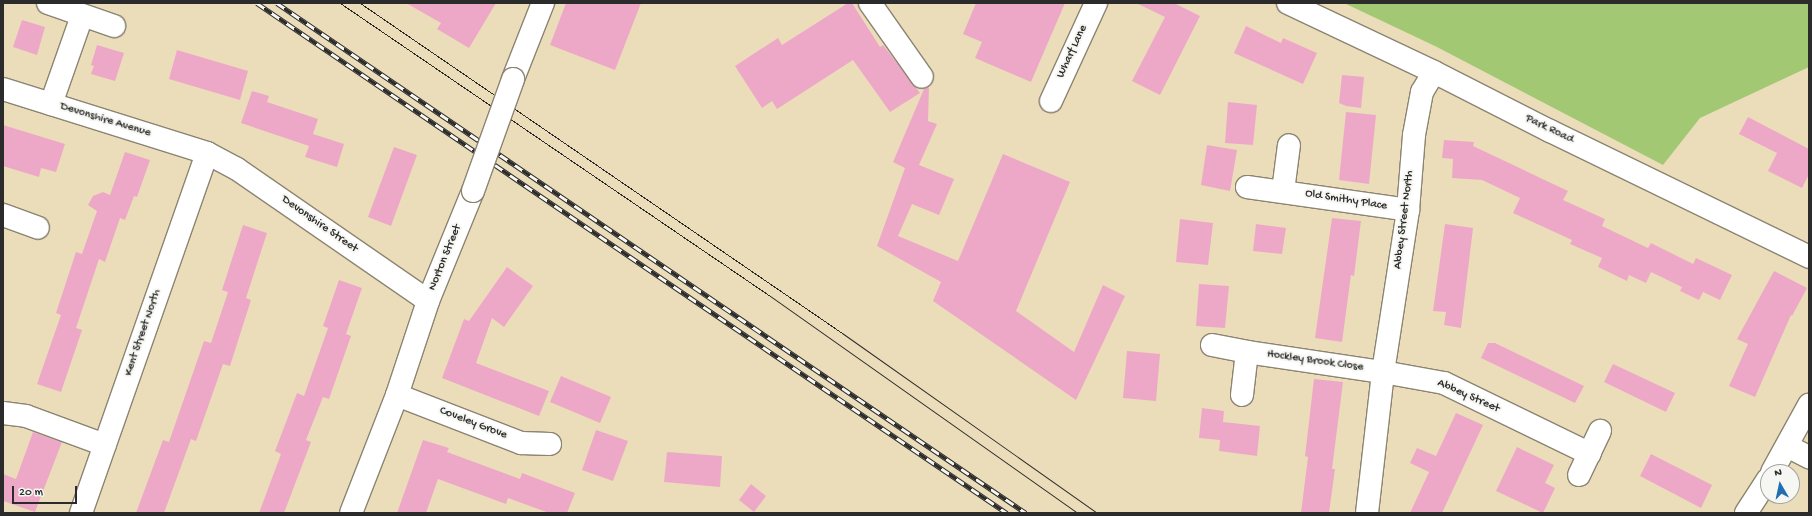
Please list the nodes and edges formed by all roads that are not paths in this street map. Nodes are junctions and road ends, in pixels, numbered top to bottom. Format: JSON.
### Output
{"nodes":[{"id":1,"x":48,"y":3,"type":"edge"},
{"id":2,"x":543,"y":3,"type":"edge"},
{"id":3,"x":870,"y":3,"type":"edge"},
{"id":4,"x":1096,"y":3,"type":"edge"},
{"id":5,"x":1288,"y":3,"type":"edge"},
{"id":6,"x":82,"y":16,"type":"junction"},
{"id":7,"x":114,"y":26,"type":"dead end"},
{"id":8,"x":1434,"y":72,"type":"junction"},
{"id":9,"x":922,"y":77,"type":"dead end"},
{"id":10,"x":3,"y":89,"type":"edge"},
{"id":11,"x":1051,"y":101,"type":"dead end"},
{"id":12,"x":51,"y":104,"type":"junction"},
{"id":13,"x":1289,"y":144,"type":"dead end"},
{"id":14,"x":207,"y":153,"type":"junction"},
{"id":15,"x":1247,"y":186,"type":"dead end"},
{"id":16,"x":1283,"y":191,"type":"junction"},
{"id":17,"x":1408,"y":210,"type":"junction"},
{"id":18,"x":3,"y":215,"type":"edge"},
{"id":19,"x":38,"y":228,"type":"dead end"},
{"id":20,"x":1809,"y":257,"type":"edge"},
{"id":21,"x":428,"y":301,"type":"junction"},
{"id":22,"x":1212,"y":345,"type":"dead end"},
{"id":23,"x":1247,"y":352,"type":"junction"},
{"id":24,"x":1383,"y":372,"type":"junction"},
{"id":25,"x":397,"y":395,"type":"junction"},
{"id":26,"x":1242,"y":395,"type":"dead end"},
{"id":27,"x":1809,"y":405,"type":"edge"},
{"id":28,"x":3,"y":413,"type":"edge"},
{"id":29,"x":1600,"y":431,"type":"dead end"},
{"id":30,"x":550,"y":444,"type":"dead end"},
{"id":31,"x":105,"y":445,"type":"junction"},
{"id":32,"x":1787,"y":446,"type":"junction"},
{"id":33,"x":1590,"y":454,"type":"junction"},
{"id":34,"x":1809,"y":457,"type":"edge"},
{"id":35,"x":1777,"y":464,"type":"edge"},
{"id":36,"x":1580,"y":475,"type":"dead end"},
{"id":37,"x":1760,"y":491,"type":"edge"},
{"id":38,"x":81,"y":513,"type":"edge"},
{"id":39,"x":351,"y":513,"type":"edge"},
{"id":40,"x":1367,"y":513,"type":"edge"},
{"id":41,"x":1746,"y":513,"type":"edge"}],
"edges":[{"from":1,"to":6,"type":"street"},
{"from":2,"to":21,"type":"street","name":"Norton Street","bridge":true},
{"from":3,"to":9,"type":"street"},
{"from":4,"to":11,"type":"street","name":"Wharf Lane"},
{"from":5,"to":8,"type":"street","name":"Park Road"},
{"from":6,"to":7,"type":"street"},
{"from":6,"to":12,"type":"street"},
{"from":8,"to":17,"type":"street","name":"Abbey Street North"},
{"from":8,"to":20,"type":"street","name":"Park Road"},
{"from":10,"to":12,"type":"street","name":"Devonshire Avenue"},
{"from":12,"to":14,"type":"street","name":"Devonshire Avenue"},
{"from":13,"to":16,"type":"street"},
{"from":14,"to":21,"type":"street","name":"Devonshire Street"},
{"from":14,"to":31,"type":"street","name":"Kent Street North"},
{"from":15,"to":16,"type":"street","name":"Old Smithy Place"},
{"from":16,"to":17,"type":"street","name":"Old Smithy Place"},
{"from":17,"to":24,"type":"street","name":"Abbey Street North"},
{"from":18,"to":19,"type":"street"},
{"from":21,"to":25,"type":"street","name":"Norton Street"},
{"from":22,"to":23,"type":"street","name":"Hockley Brook Close"},
{"from":23,"to":24,"type":"street","name":"Hockley Brook Close"},
{"from":23,"to":26,"type":"street"},
{"from":24,"to":33,"type":"street","name":"Abbey Street"},
{"from":24,"to":40,"type":"street"},
{"from":25,"to":30,"type":"street","name":"Coveley Grove"},
{"from":25,"to":39,"type":"street","name":"Norton Street"},
{"from":27,"to":32,"type":"street"},
{"from":28,"to":31,"type":"street"},
{"from":29,"to":33,"type":"street"},
{"from":31,"to":38,"type":"street","name":"Kent Street North"},
{"from":32,"to":34,"type":"street"},
{"from":32,"to":35,"type":"street"},
{"from":33,"to":36,"type":"street"},
{"from":37,"to":41,"type":"street"}]}
